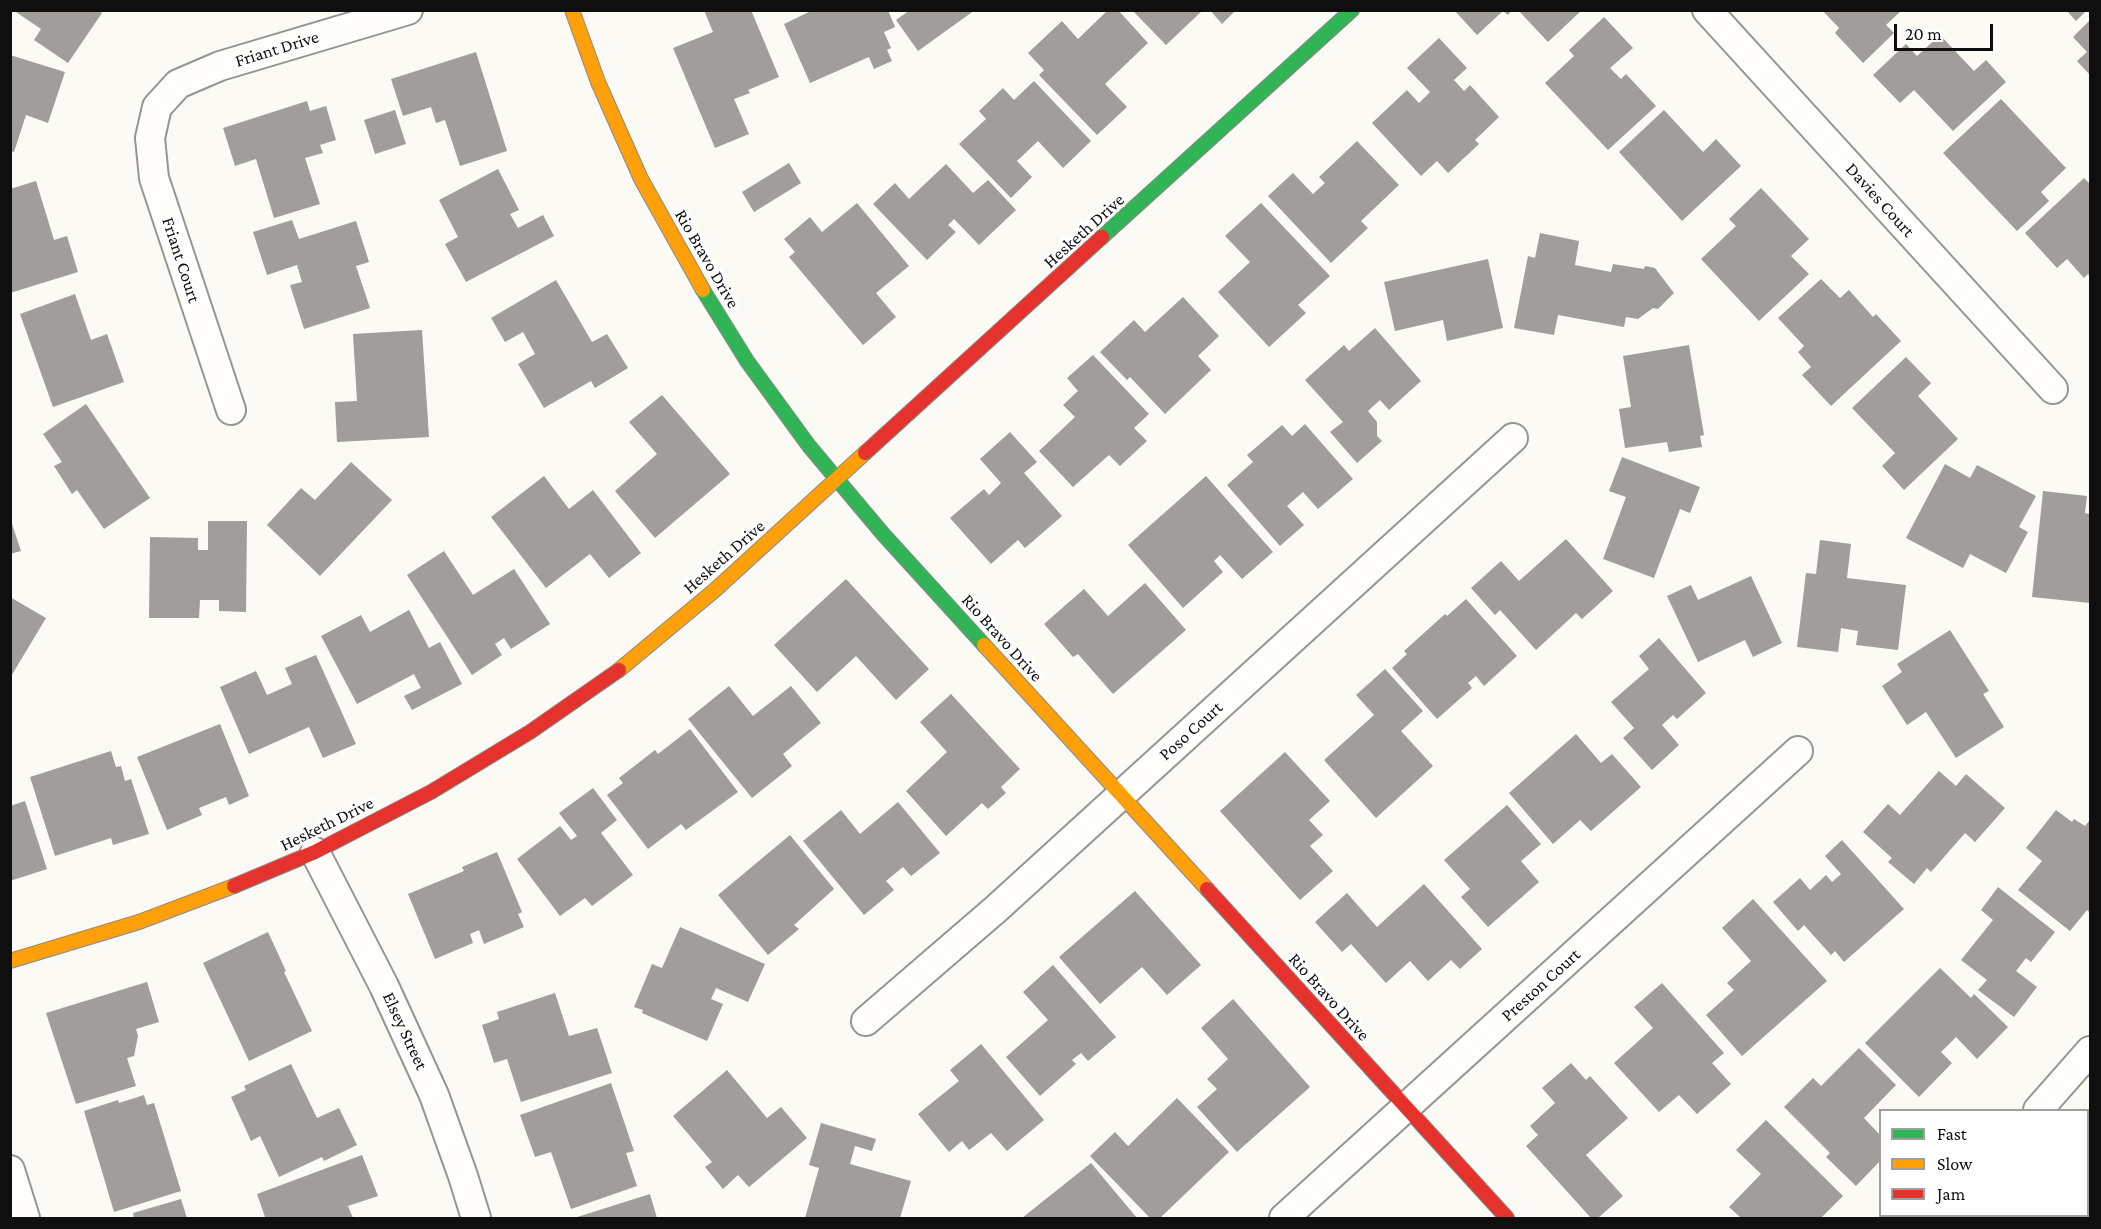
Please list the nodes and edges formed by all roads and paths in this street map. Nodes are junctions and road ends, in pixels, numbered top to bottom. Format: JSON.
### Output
{"nodes":[{"id":1,"x":408,"y":10,"type":"edge"},
{"id":2,"x":572,"y":10,"type":"edge"},
{"id":3,"x":1352,"y":10,"type":"edge"},
{"id":4,"x":1707,"y":10,"type":"edge"},
{"id":5,"x":157,"y":107,"type":"joint"},
{"id":6,"x":2053,"y":389,"type":"dead end"},
{"id":7,"x":231,"y":410,"type":"dead end"},
{"id":8,"x":1513,"y":438,"type":"dead end"},
{"id":9,"x":837,"y":481,"type":"junction"},
{"id":10,"x":1798,"y":751,"type":"dead end"},
{"id":11,"x":1121,"y":795,"type":"junction"},
{"id":12,"x":315,"y":852,"type":"junction"},
{"id":13,"x":10,"y":961,"type":"edge"},
{"id":14,"x":866,"y":1021,"type":"dead end"},
{"id":15,"x":2091,"y":1051,"type":"edge"},
{"id":16,"x":1407,"y":1108,"type":"junction"},
{"id":17,"x":2039,"y":1109,"type":"edge"},
{"id":18,"x":10,"y":1170,"type":"edge"},
{"id":19,"x":25,"y":1218,"type":"edge"},
{"id":20,"x":476,"y":1218,"type":"edge"},
{"id":21,"x":1284,"y":1218,"type":"edge"},
{"id":22,"x":1507,"y":1218,"type":"edge"}],
"edges":[{"from":1,"to":5,"type":"street","name":"Friant Drive"},
{"from":2,"to":9,"type":"street","name":"Rio Bravo Drive"},
{"from":3,"to":9,"type":"street","name":"Hesketh Drive"},
{"from":4,"to":6,"type":"street","name":"Davies Court"},
{"from":5,"to":7,"type":"street","name":"Friant Court"},
{"from":8,"to":11,"type":"street","name":"Poso Court"},
{"from":9,"to":11,"type":"street","name":"Rio Bravo Drive"},
{"from":9,"to":12,"type":"street","name":"Hesketh Drive"},
{"from":10,"to":16,"type":"street","name":"Preston Court"},
{"from":11,"to":14,"type":"street","name":"Poso Court"},
{"from":11,"to":16,"type":"street","name":"Rio Bravo Drive"},
{"from":12,"to":13,"type":"street","name":"Hesketh Drive"},
{"from":12,"to":20,"type":"street","name":"Elsey Street"},
{"from":15,"to":17,"type":"street"},
{"from":16,"to":21,"type":"street","name":"Preston Court"},
{"from":16,"to":22,"type":"street","name":"Rio Bravo Drive"},
{"from":18,"to":19,"type":"street"}]}
